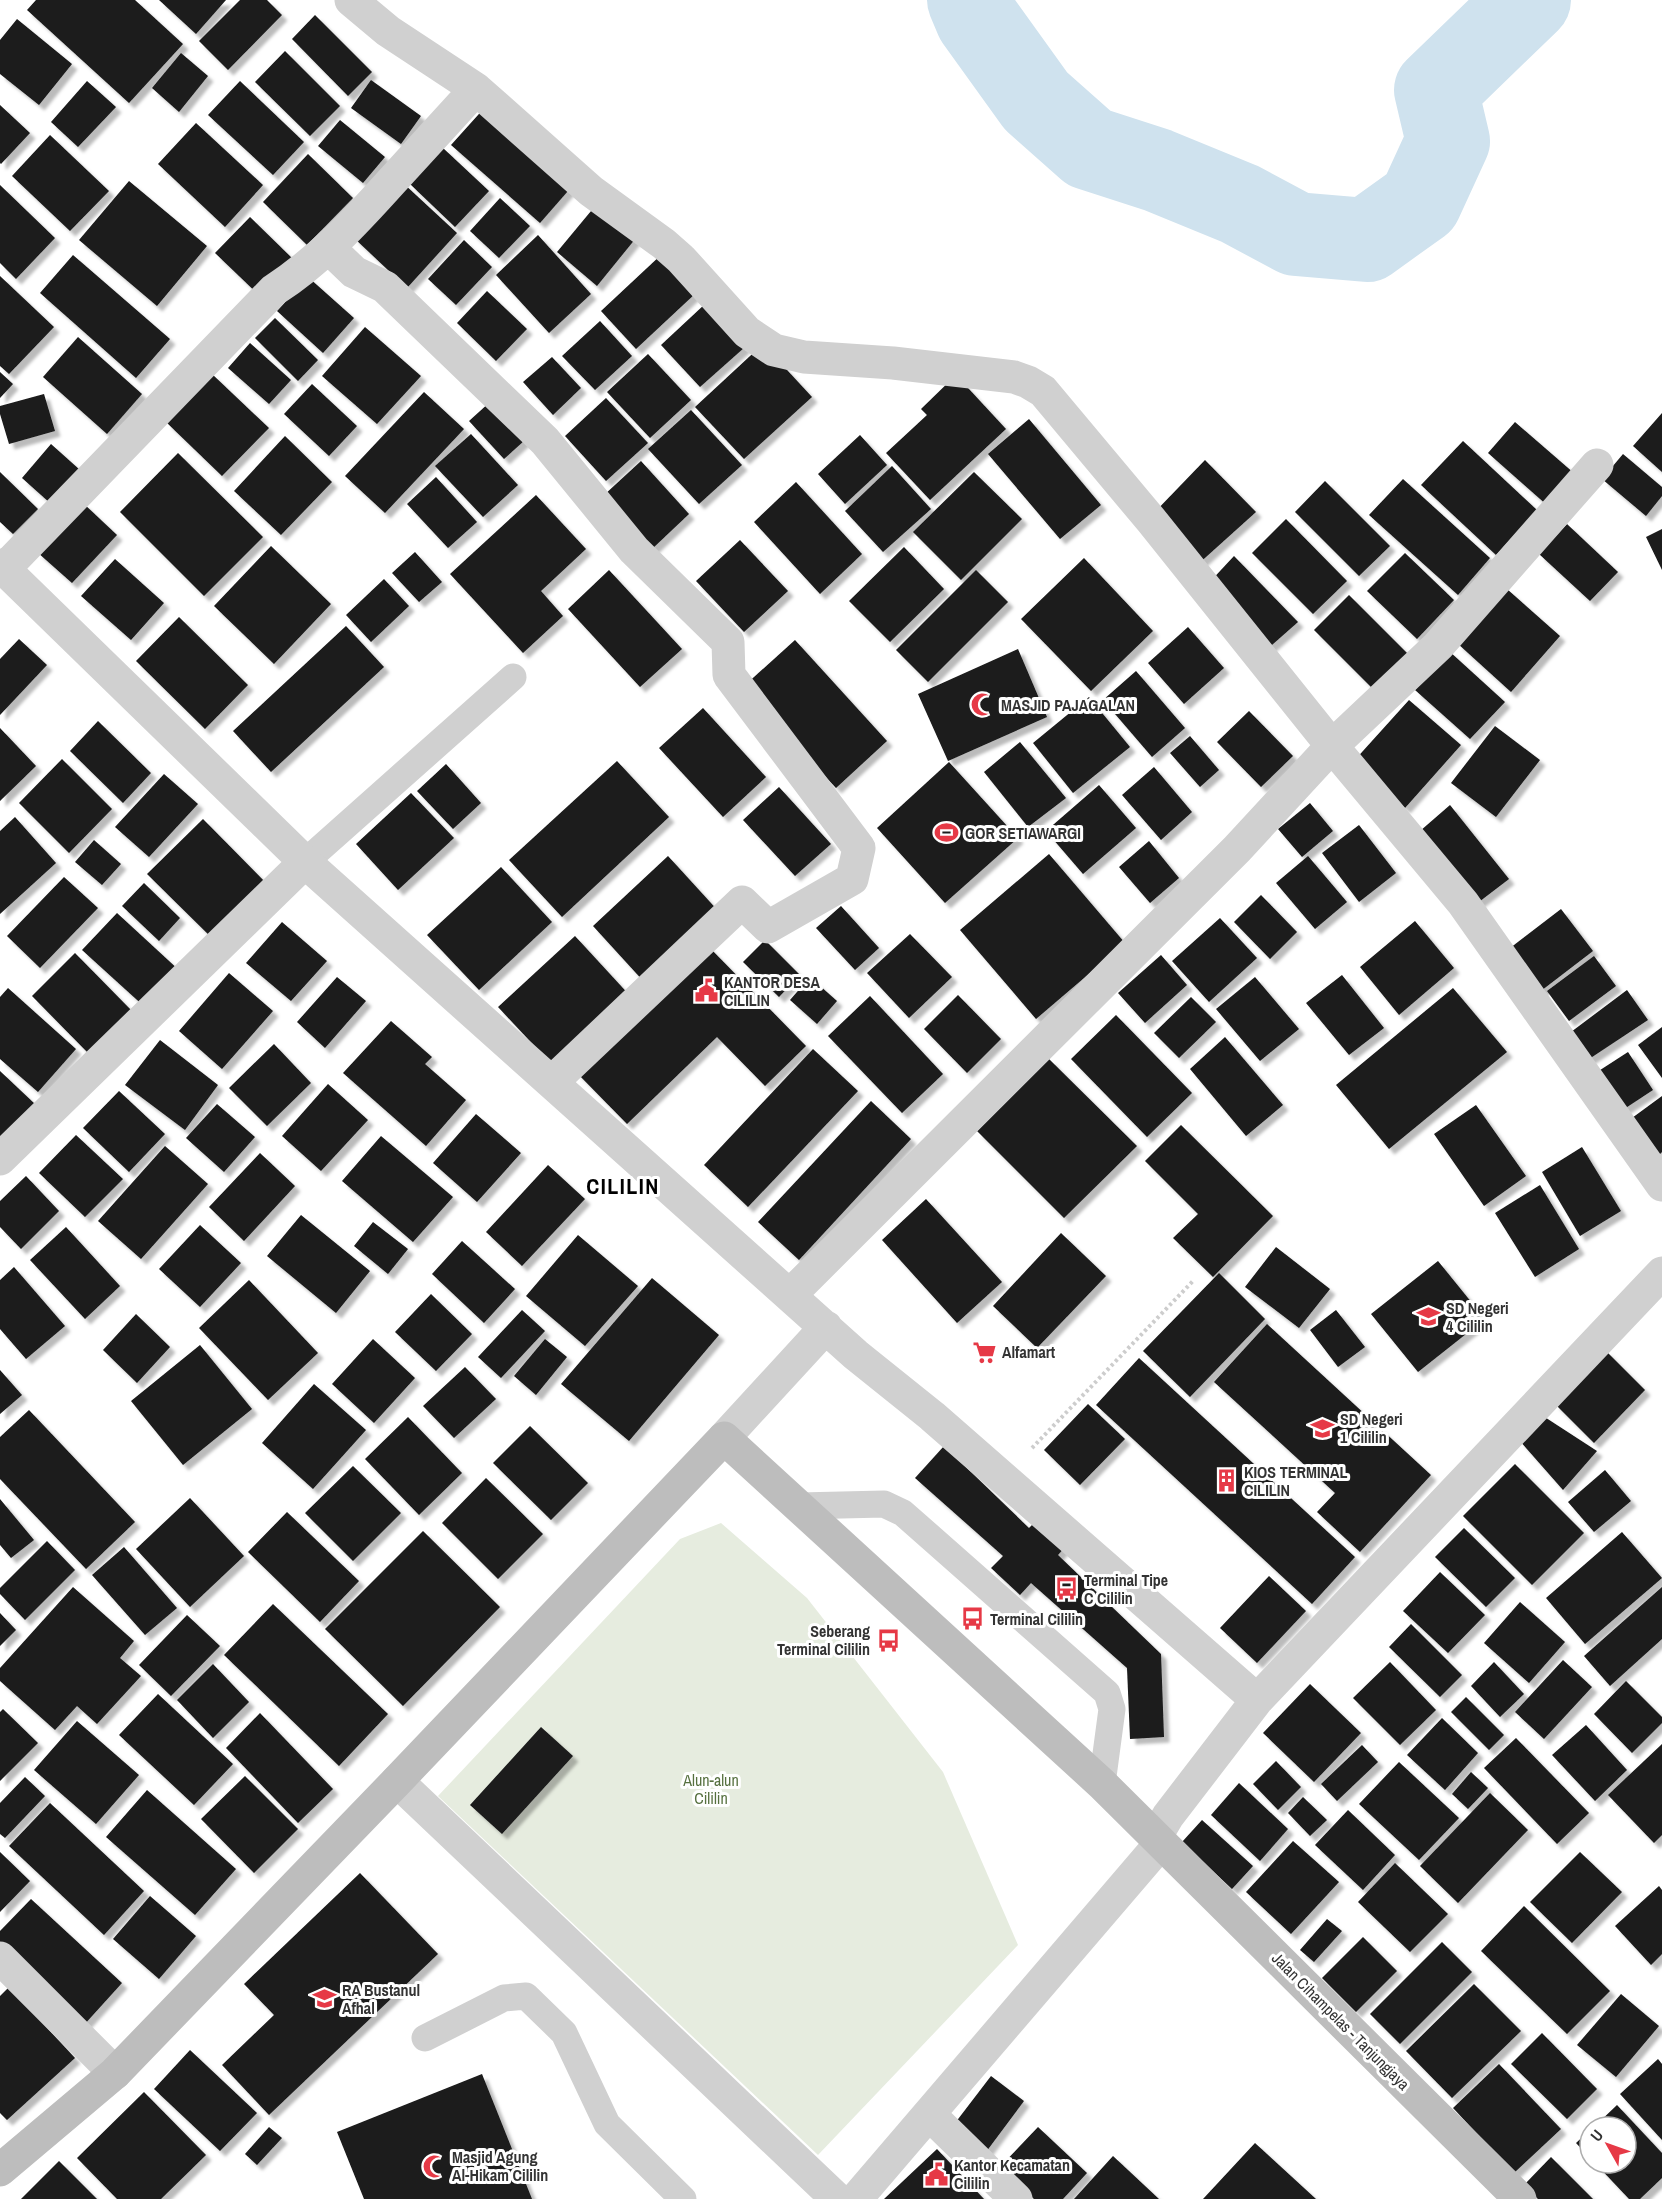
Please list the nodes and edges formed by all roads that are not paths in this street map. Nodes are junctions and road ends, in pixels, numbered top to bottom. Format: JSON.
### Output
{"nodes":[{"id":1,"x":351,"y":0,"type":"edge"},
{"id":2,"x":476,"y":89,"type":"junction"},
{"id":3,"x":329,"y":248,"type":"junction"},
{"id":4,"x":1597,"y":465,"type":"dead end"},
{"id":5,"x":2,"y":567,"type":"edge"},
{"id":6,"x":513,"y":677,"type":"dead end"},
{"id":7,"x":1332,"y":746,"type":"junction"},
{"id":8,"x":304,"y":862,"type":"junction"},
{"id":9,"x":552,"y":1082,"type":"junction"},
{"id":10,"x":0,"y":1159,"type":"edge"},
{"id":11,"x":1662,"y":1185,"type":"edge"},
{"id":12,"x":1662,"y":1273,"type":"edge"},
{"id":13,"x":790,"y":1295,"type":"junction"},
{"id":14,"x":826,"y":1328,"type":"junction"},
{"id":15,"x":724,"y":1438,"type":"junction"},
{"id":16,"x":799,"y":1506,"type":"junction"},
{"id":17,"x":1257,"y":1700,"type":"junction"},
{"id":18,"x":398,"y":1781,"type":"junction"},
{"id":19,"x":1102,"y":1784,"type":"junction"},
{"id":20,"x":1161,"y":1843,"type":"junction"},
{"id":21,"x":0,"y":1958,"type":"edge"},
{"id":22,"x":425,"y":2038,"type":"dead end"},
{"id":23,"x":115,"y":2073,"type":"junction"},
{"id":24,"x":929,"y":2114,"type":"junction"},
{"id":25,"x":0,"y":2170,"type":"edge"},
{"id":26,"x":682,"y":2199,"type":"edge"},
{"id":27,"x":837,"y":2199,"type":"edge"},
{"id":28,"x":856,"y":2199,"type":"edge"},
{"id":29,"x":1016,"y":2199,"type":"edge"},
{"id":30,"x":1520,"y":2199,"type":"edge"}],
"edges":[{"from":1,"to":2,"type":"street"},
{"from":2,"to":3,"type":"street"},
{"from":2,"to":7,"type":"street"},
{"from":3,"to":5,"type":"street"},
{"from":3,"to":9,"type":"street"},
{"from":4,"to":7,"type":"street"},
{"from":5,"to":8,"type":"street"},
{"from":6,"to":8,"type":"lane"},
{"from":7,"to":11,"type":"street"},
{"from":7,"to":13,"type":"street"},
{"from":8,"to":9,"type":"street"},
{"from":8,"to":10,"type":"street"},
{"from":9,"to":13,"type":"street"},
{"from":12,"to":17,"type":"street"},
{"from":13,"to":14,"type":"street"},
{"from":14,"to":15,"type":"street"},
{"from":14,"to":17,"type":"street"},
{"from":15,"to":16,"type":"main road","name":"Jalan Cihampelas - Tanjungjaya"},
{"from":15,"to":18,"type":"main road"},
{"from":16,"to":19,"type":"main road","name":"Jalan Cihampelas - Tanjungjaya"},
{"from":16,"to":19,"type":"lane"},
{"from":17,"to":20,"type":"street"},
{"from":18,"to":23,"type":"main road"},
{"from":18,"to":27,"type":"street"},
{"from":19,"to":20,"type":"main road","name":"Jalan Cihampelas - Tanjungjaya"},
{"from":20,"to":24,"type":"street"},
{"from":20,"to":30,"type":"main road","name":"Jalan Cihampelas - Tanjungjaya"},
{"from":21,"to":23,"type":"street"},
{"from":22,"to":26,"type":"lane"},
{"from":23,"to":25,"type":"main road"},
{"from":24,"to":28,"type":"street"},
{"from":24,"to":29,"type":"street"}]}
